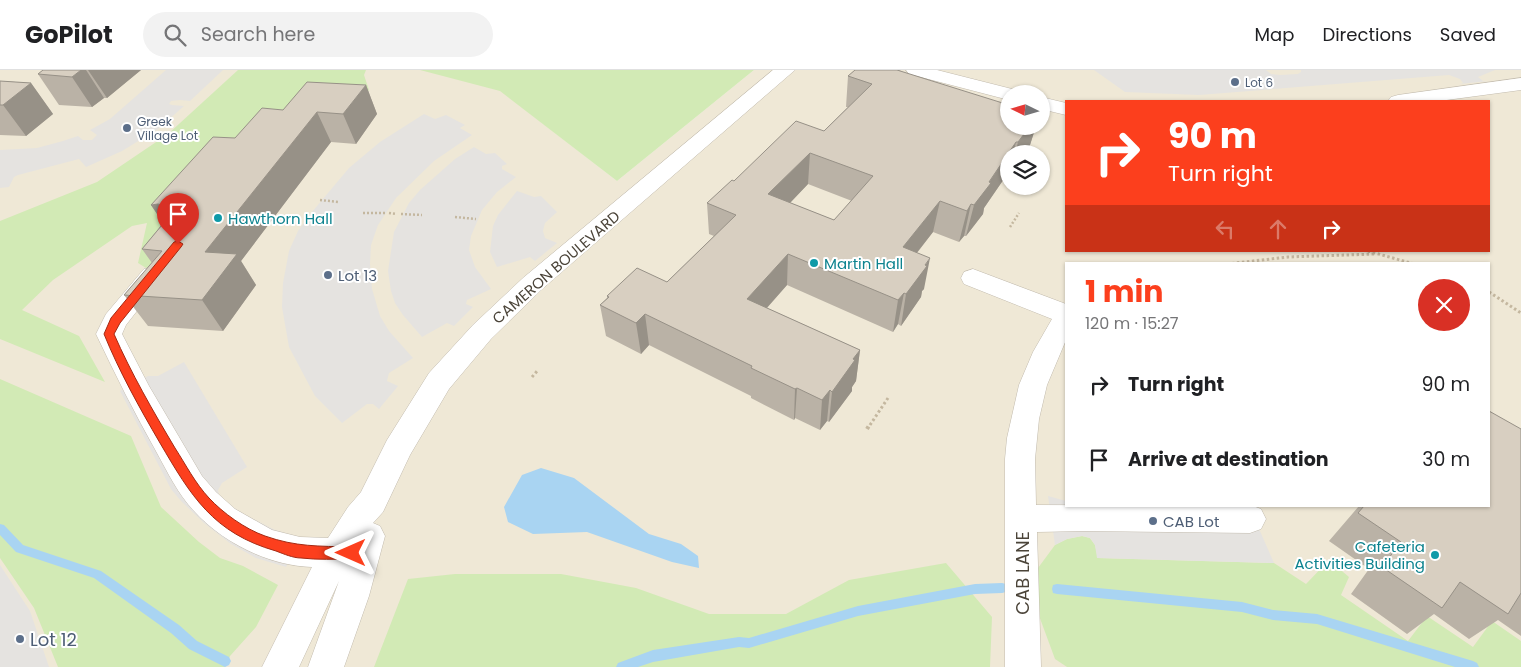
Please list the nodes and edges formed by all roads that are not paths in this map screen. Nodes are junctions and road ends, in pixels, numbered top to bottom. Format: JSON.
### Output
{"nodes":[{"id":1,"x":785,"y":70,"type":"edge"},
{"id":2,"x":916,"y":70,"type":"edge"},
{"id":3,"x":951,"y":81,"type":"junction"},
{"id":4,"x":1521,"y":84,"type":"edge"},
{"id":5,"x":1000,"y":92,"type":"edge"},
{"id":6,"x":1405,"y":100,"type":"edge"},
{"id":7,"x":1000,"y":102,"type":"edge"},
{"id":8,"x":1050,"y":105,"type":"edge"},
{"id":9,"x":1065,"y":109,"type":"edge"},
{"id":10,"x":1050,"y":116,"type":"edge"},
{"id":11,"x":1065,"y":120,"type":"edge"},
{"id":12,"x":172,"y":252,"type":"edge"},
{"id":13,"x":973,"y":278,"type":"dead end"},
{"id":14,"x":1065,"y":316,"type":"edge"},
{"id":15,"x":1065,"y":318,"type":"edge"},
{"id":16,"x":1022,"y":519,"type":"junction"},
{"id":17,"x":1250,"y":519,"type":"dead end"},
{"id":18,"x":351,"y":553,"type":"junction"},
{"id":19,"x":280,"y":667,"type":"edge"},
{"id":20,"x":326,"y":667,"type":"edge"},
{"id":21,"x":1023,"y":667,"type":"edge"}],
"edges":[{"from":1,"to":18,"type":"street","name":"CAMERON BOULEVARD"},
{"from":2,"to":3,"type":"street"},
{"from":3,"to":5,"type":"street"},
{"from":3,"to":7,"type":"street"},
{"from":4,"to":6,"type":"street"},
{"from":8,"to":9,"type":"street"},
{"from":10,"to":11,"type":"street"},
{"from":12,"to":18,"type":"street"},
{"from":13,"to":14,"type":"street"},
{"from":15,"to":16,"type":"street","name":"CAB LANE"},
{"from":16,"to":17,"type":"street"},
{"from":16,"to":21,"type":"street","name":"CAB LANE"},
{"from":18,"to":19,"type":"street","name":"CAMERON BOULEVARD"},
{"from":18,"to":20,"type":"street","name":"CAMERON BOULEVARD"}]}
